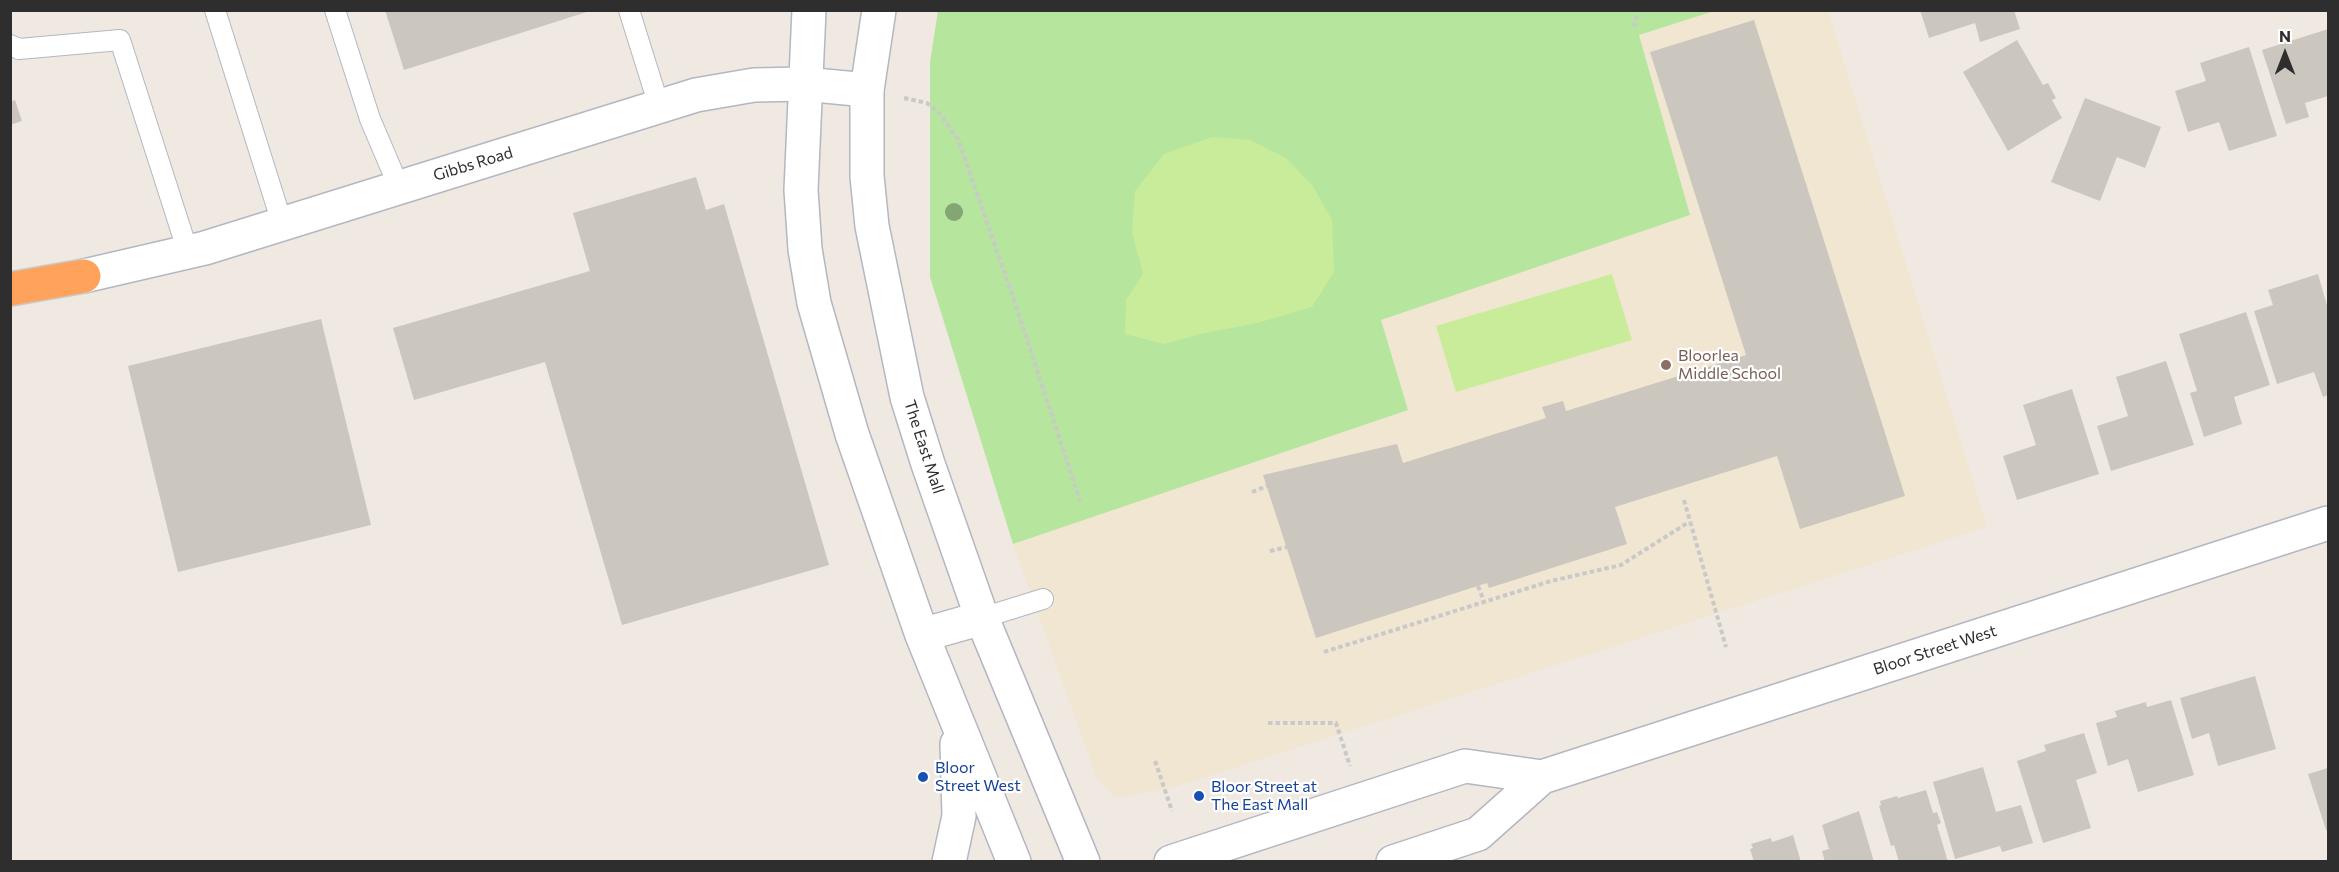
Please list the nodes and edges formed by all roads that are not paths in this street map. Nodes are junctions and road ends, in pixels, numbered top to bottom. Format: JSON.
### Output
{"nodes":[{"id":1,"x":215,"y":10,"type":"edge"},
{"id":2,"x":335,"y":10,"type":"edge"},
{"id":3,"x":629,"y":10,"type":"edge"},
{"id":4,"x":809,"y":10,"type":"edge"},
{"id":5,"x":879,"y":10,"type":"edge"},
{"id":6,"x":10,"y":45,"type":"edge"},
{"id":7,"x":804,"y":84,"type":"junction"},
{"id":8,"x":867,"y":90,"type":"junction"},
{"id":9,"x":659,"y":106,"type":"junction"},
{"id":10,"x":399,"y":187,"type":"junction"},
{"id":11,"x":282,"y":224,"type":"junction"},
{"id":12,"x":188,"y":252,"type":"junction"},
{"id":13,"x":84,"y":276,"type":"joint"},
{"id":14,"x":10,"y":289,"type":"edge"},
{"id":15,"x":2328,"y":523,"type":"edge"},
{"id":16,"x":1043,"y":599,"type":"dead end"},
{"id":17,"x":982,"y":618,"type":"junction"},
{"id":18,"x":922,"y":635,"type":"junction"},
{"id":19,"x":955,"y":718,"type":"junction"},
{"id":20,"x":1542,"y":777,"type":"junction"},
{"id":21,"x":949,"y":861,"type":"edge"},
{"id":22,"x":1014,"y":861,"type":"edge"},
{"id":23,"x":1083,"y":861,"type":"edge"},
{"id":24,"x":1171,"y":861,"type":"edge"},
{"id":25,"x":1393,"y":861,"type":"edge"}],
"edges":[{"from":1,"to":11,"type":"lane"},
{"from":2,"to":10,"type":"lane"},
{"from":3,"to":9,"type":"lane"},
{"from":4,"to":7,"type":"main road"},
{"from":5,"to":8,"type":"main road","name":"The East Mall"},
{"from":6,"to":12,"type":"lane"},
{"from":7,"to":8,"type":"main road","name":"Gibbs Road"},
{"from":7,"to":9,"type":"main road","name":"Gibbs Road"},
{"from":7,"to":18,"type":"main road"},
{"from":8,"to":17,"type":"main road","name":"The East Mall"},
{"from":9,"to":10,"type":"main road","name":"Gibbs Road"},
{"from":10,"to":11,"type":"main road","name":"Gibbs Road"},
{"from":11,"to":12,"type":"main road","name":"Gibbs Road"},
{"from":12,"to":13,"type":"main road","name":"Gibbs Road"},
{"from":13,"to":14,"type":"highway"},
{"from":15,"to":20,"type":"main road","name":"Bloor Street West"},
{"from":16,"to":17,"type":"lane"},
{"from":17,"to":18,"type":"main road"},
{"from":17,"to":23,"type":"main road","name":"The East Mall"},
{"from":18,"to":19,"type":"main road"},
{"from":19,"to":21,"type":"main road"},
{"from":19,"to":22,"type":"main road"},
{"from":20,"to":24,"type":"main road","name":"Bloor Street West"},
{"from":20,"to":25,"type":"main road","name":"Bloor Street West"}]}
